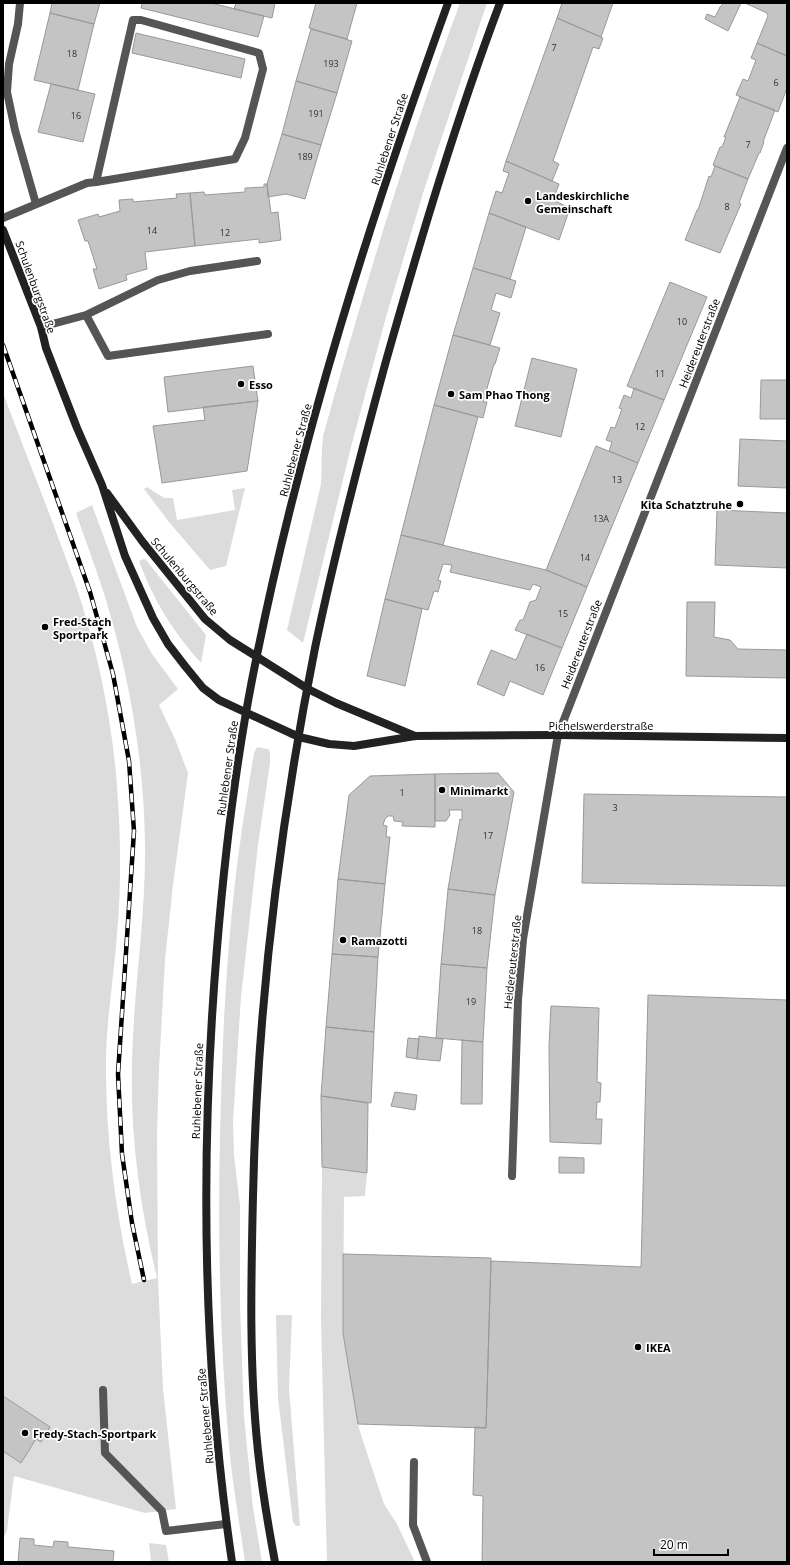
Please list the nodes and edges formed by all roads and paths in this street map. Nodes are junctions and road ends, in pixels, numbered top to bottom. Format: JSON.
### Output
{"nodes":[{"id":1,"x":20,"y":3,"type":"edge"},
{"id":2,"x":448,"y":3,"type":"edge"},
{"id":3,"x":500,"y":3,"type":"edge"},
{"id":4,"x":787,"y":148,"type":"edge"},
{"id":5,"x":96,"y":182,"type":"junction"},
{"id":6,"x":36,"y":204,"type":"junction"},
{"id":7,"x":3,"y":218,"type":"edge"},
{"id":8,"x":3,"y":230,"type":"edge"},
{"id":9,"x":257,"y":260,"type":"dead end"},
{"id":10,"x":86,"y":315,"type":"junction"},
{"id":11,"x":41,"y":327,"type":"junction"},
{"id":12,"x":268,"y":334,"type":"dead end"},
{"id":13,"x":102,"y":486,"type":"junction"},
{"id":14,"x":256,"y":657,"type":"junction"},
{"id":15,"x":308,"y":689,"type":"junction"},
{"id":16,"x":246,"y":713,"type":"junction"},
{"id":17,"x":558,"y":735,"type":"junction"},
{"id":18,"x":299,"y":736,"type":"junction"},
{"id":19,"x":415,"y":736,"type":"junction"},
{"id":20,"x":787,"y":738,"type":"edge"},
{"id":21,"x":512,"y":1176,"type":"dead end"},
{"id":22,"x":103,"y":1390,"type":"dead end"},
{"id":23,"x":414,"y":1462,"type":"dead end"},
{"id":24,"x":226,"y":1524,"type":"junction"},
{"id":25,"x":232,"y":1562,"type":"edge"},
{"id":26,"x":276,"y":1562,"type":"edge"},
{"id":27,"x":427,"y":1562,"type":"edge"}],
"edges":[{"from":1,"to":6,"type":"street"},
{"from":2,"to":14,"type":"main road","name":"Ruhlebener Straße"},
{"from":3,"to":15,"type":"main road"},
{"from":4,"to":17,"type":"street","name":"Heidereuterstraße"},
{"from":5,"to":5,"type":"street"},
{"from":5,"to":6,"type":"street"},
{"from":6,"to":7,"type":"street"},
{"from":8,"to":11,"type":"main road","name":"Schulenburgstraße"},
{"from":9,"to":10,"type":"street"},
{"from":10,"to":11,"type":"street"},
{"from":10,"to":12,"type":"street"},
{"from":11,"to":13,"type":"main road","name":"Schulenburgstraße"},
{"from":13,"to":14,"type":"main road","name":"Schulenburgstraße"},
{"from":13,"to":16,"type":"main road","name":"Schulenburgstraße"},
{"from":14,"to":15,"type":"main road","name":"Schulenburgstraße"},
{"from":14,"to":16,"type":"main road","name":"Ruhlebener Straße"},
{"from":15,"to":18,"type":"main road"},
{"from":15,"to":19,"type":"main road","name":"Pichelswerderstraße"},
{"from":16,"to":18,"type":"main road","name":"Pichelswerderstraße"},
{"from":16,"to":24,"type":"main road","name":"Ruhlebener Straße"},
{"from":17,"to":19,"type":"main road","name":"Pichelswerderstraße"},
{"from":17,"to":20,"type":"main road","name":"Pichelswerderstraße"},
{"from":17,"to":21,"type":"street","name":"Heidereuterstraße"},
{"from":18,"to":19,"type":"main road","name":"Pichelswerderstraße"},
{"from":18,"to":26,"type":"main road"},
{"from":22,"to":24,"type":"street"},
{"from":23,"to":27,"type":"street"},
{"from":24,"to":25,"type":"main road","name":"Ruhlebener Straße"}]}
